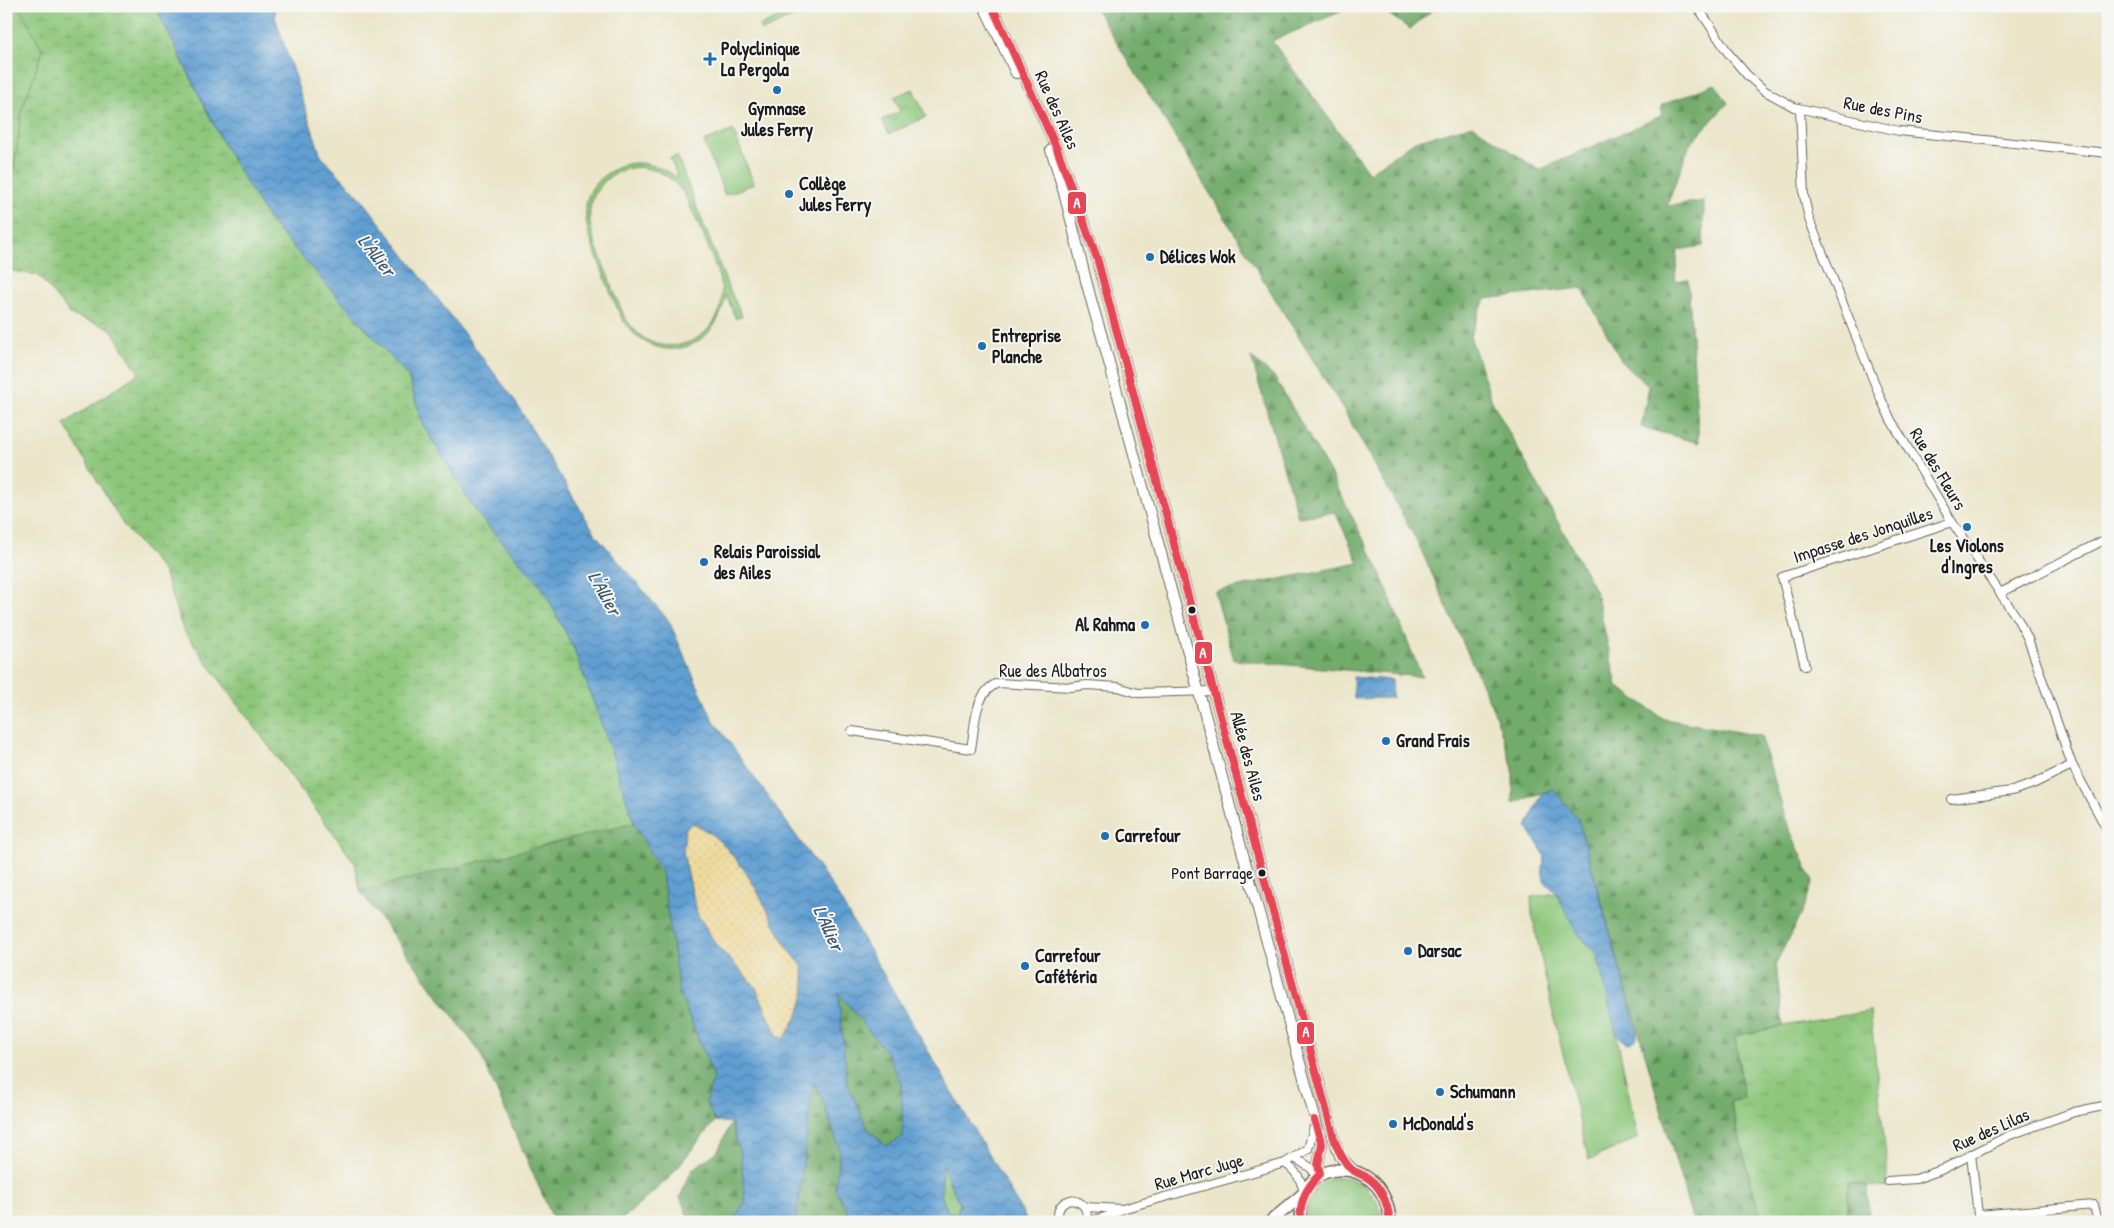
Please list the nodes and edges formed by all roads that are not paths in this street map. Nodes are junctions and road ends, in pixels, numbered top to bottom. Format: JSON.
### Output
{"nodes":[{"id":1,"x":984,"y":6,"type":"edge"},
{"id":2,"x":992,"y":6,"type":"edge"},
{"id":3,"x":1697,"y":6,"type":"edge"},
{"id":4,"x":1800,"y":109,"type":"junction"},
{"id":5,"x":2108,"y":153,"type":"edge"},
{"id":6,"x":1101,"y":333,"type":"joint"},
{"id":7,"x":1119,"y":344,"type":"joint"},
{"id":8,"x":1952,"y":522,"type":"junction"},
{"id":9,"x":2108,"y":538,"type":"edge"},
{"id":10,"x":2000,"y":593,"type":"junction"},
{"id":11,"x":1805,"y":666,"type":"dead end"},
{"id":12,"x":1214,"y":691,"type":"junction"},
{"id":13,"x":1198,"y":692,"type":"junction"},
{"id":14,"x":852,"y":731,"type":"dead end"},
{"id":15,"x":2072,"y":765,"type":"junction"},
{"id":16,"x":1951,"y":799,"type":"dead end"},
{"id":17,"x":2106,"y":829,"type":"edge"},
{"id":18,"x":2108,"y":1105,"type":"edge"},
{"id":19,"x":1315,"y":1122,"type":"junction"},
{"id":20,"x":1971,"y":1154,"type":"junction"},
{"id":21,"x":1295,"y":1158,"type":"junction"},
{"id":22,"x":1285,"y":1162,"type":"junction"},
{"id":23,"x":1354,"y":1171,"type":"junction"},
{"id":24,"x":1319,"y":1176,"type":"junction"},
{"id":25,"x":1888,"y":1181,"type":"dead end"},
{"id":26,"x":1303,"y":1194,"type":"junction"},
{"id":27,"x":1085,"y":1207,"type":"junction"},
{"id":28,"x":1122,"y":1209,"type":"junction"},
{"id":29,"x":1059,"y":1222,"type":"edge"},
{"id":30,"x":1086,"y":1222,"type":"edge"},
{"id":31,"x":1270,"y":1222,"type":"edge"},
{"id":32,"x":1300,"y":1222,"type":"edge"},
{"id":33,"x":1390,"y":1222,"type":"edge"},
{"id":34,"x":2098,"y":1222,"type":"edge"}],
"edges":[{"from":1,"to":6,"type":"main road","name":"Rue des Ailes"},
{"from":2,"to":7,"type":"main road","name":"Rue des Ailes"},
{"from":3,"to":4,"type":"street","name":"Rue des Pins"},
{"from":4,"to":5,"type":"street","name":"Rue des Pins"},
{"from":4,"to":8,"type":"street","name":"Rue des Fleurs"},
{"from":6,"to":13,"type":"main road","name":"Allée des Ailes"},
{"from":7,"to":12,"type":"main road","name":"Allée des Ailes"},
{"from":8,"to":10,"type":"street","name":"Rue des Fleurs"},
{"from":8,"to":11,"type":"street","name":"Impasse des Jonquilles"},
{"from":9,"to":10,"type":"street"},
{"from":10,"to":15,"type":"street","name":"Rue des Fleurs"},
{"from":12,"to":13,"type":"street","name":"Rue des Albatros"},
{"from":12,"to":23,"type":"main road","name":"Allée des Ailes"},
{"from":13,"to":14,"type":"street","name":"Rue des Albatros"},
{"from":13,"to":19,"type":"main road","name":"Allée des Ailes"},
{"from":15,"to":16,"type":"street"},
{"from":15,"to":17,"type":"street","name":"Rue des Fleurs"},
{"from":18,"to":20,"type":"street","name":"Rue des Lilas"},
{"from":19,"to":21,"type":"street"},
{"from":19,"to":24,"type":"main road","name":"Allée des Ailes"},
{"from":20,"to":25,"type":"street","name":"Rue des Lilas"},
{"from":20,"to":34,"type":"street"},
{"from":21,"to":22,"type":"street","name":"Rue Marc Juge"},
{"from":21,"to":24,"type":"street"},
{"from":22,"to":26,"type":"street"},
{"from":22,"to":28,"type":"street","name":"Rue Marc Juge"},
{"from":23,"to":24,"type":"main road"},
{"from":23,"to":33,"type":"main road"},
{"from":24,"to":26,"type":"main road"},
{"from":26,"to":31,"type":"main road"},
{"from":26,"to":32,"type":"main road"},
{"from":27,"to":28,"type":"street","name":"Rue Marc Juge"},
{"from":27,"to":29,"type":"street","name":"Rue Marc Juge"},
{"from":27,"to":30,"type":"street"},
{"from":28,"to":30,"type":"street","name":"Rue Marc Juge"}]}
